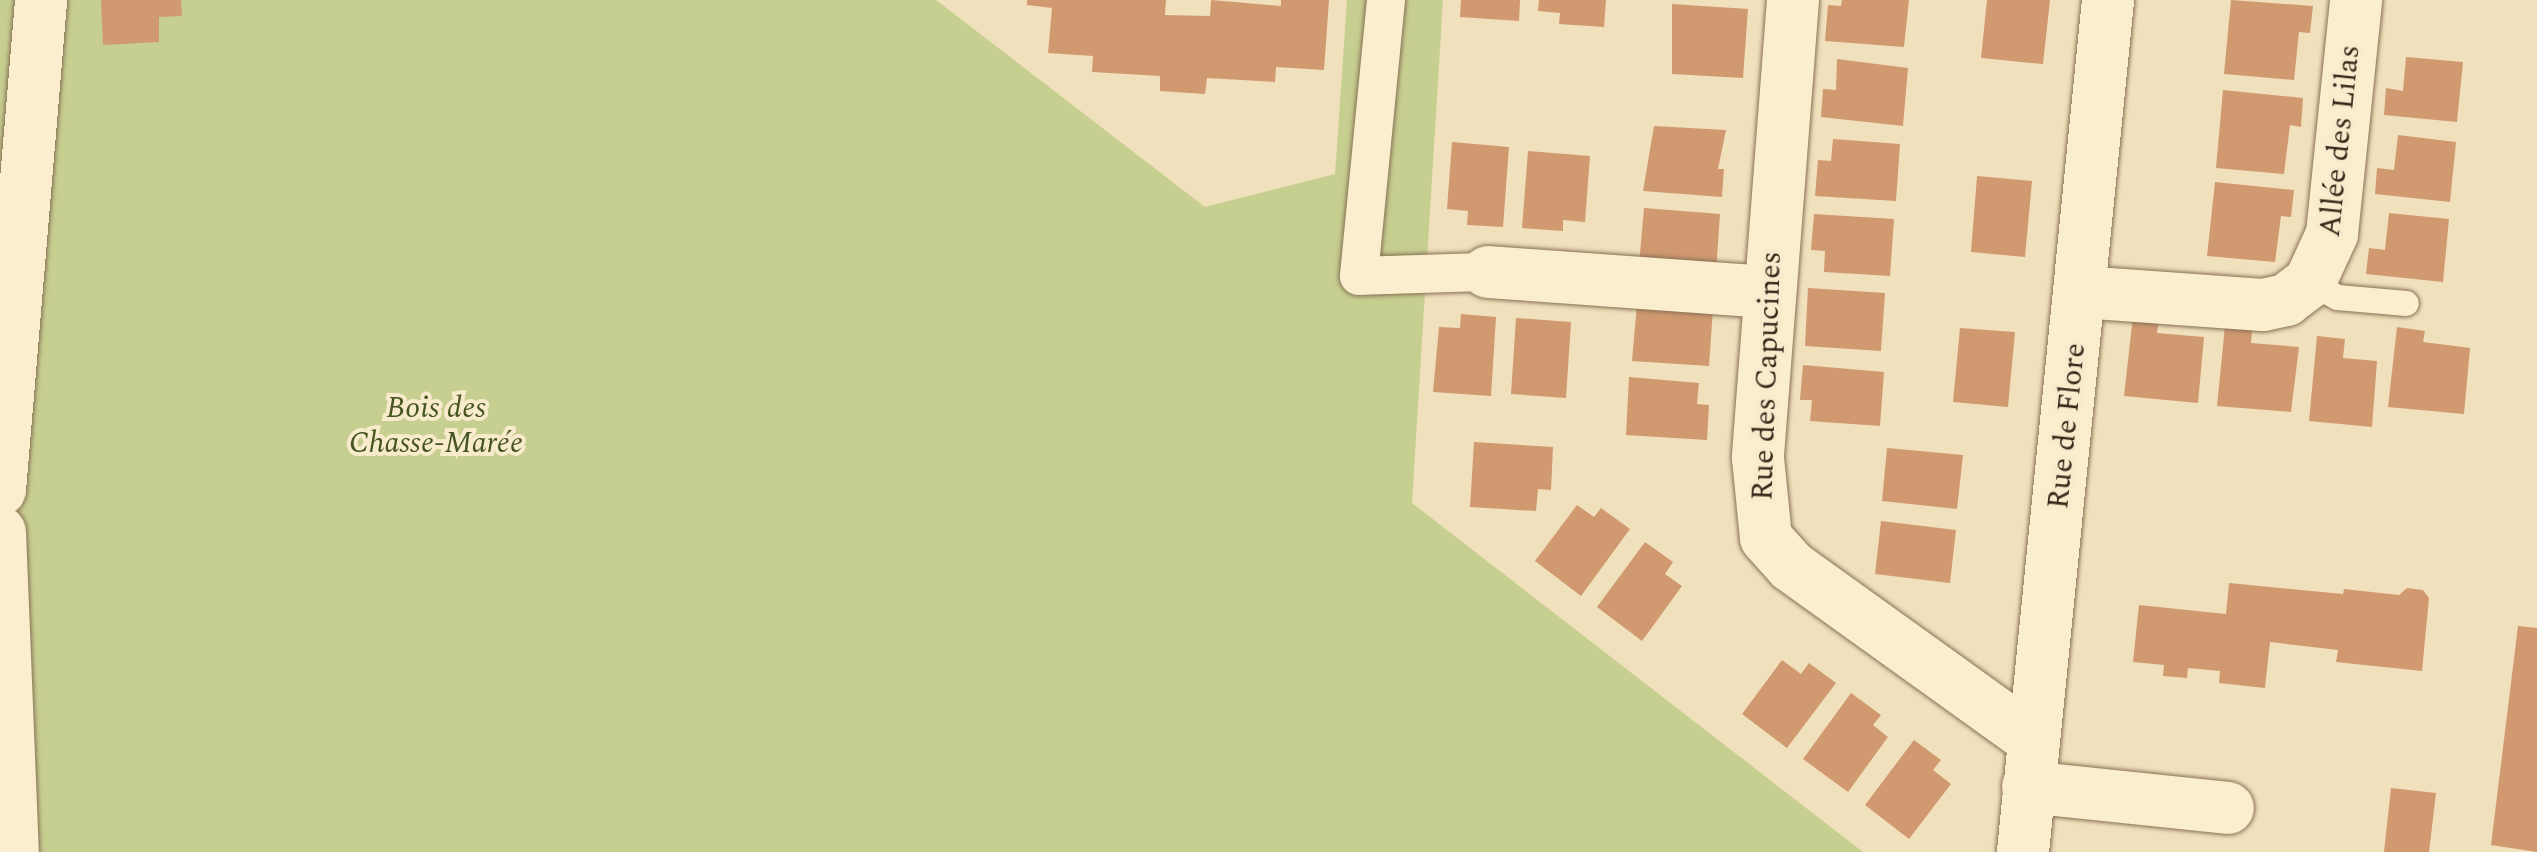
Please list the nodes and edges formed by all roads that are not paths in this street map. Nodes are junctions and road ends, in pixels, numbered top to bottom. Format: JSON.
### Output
{"nodes":[{"id":1,"x":41,"y":0,"type":"edge"},
{"id":2,"x":1386,"y":0,"type":"edge"},
{"id":3,"x":1793,"y":0,"type":"edge"},
{"id":4,"x":2108,"y":0,"type":"edge"},
{"id":5,"x":2356,"y":0,"type":"edge"},
{"id":6,"x":1488,"y":272,"type":"joint"},
{"id":7,"x":2310,"y":282,"type":"junction"},
{"id":8,"x":1768,"y":292,"type":"junction"},
{"id":9,"x":2081,"y":292,"type":"junction"},
{"id":10,"x":2406,"y":303,"type":"dead end"},
{"id":11,"x":0,"y":490,"type":"edge"},
{"id":12,"x":0,"y":532,"type":"edge"},
{"id":13,"x":2030,"y":763,"type":"junction"},
{"id":14,"x":2228,"y":808,"type":"dead end"},
{"id":15,"x":13,"y":852,"type":"edge"},
{"id":16,"x":2024,"y":852,"type":"edge"}],
"edges":[{"from":1,"to":11,"type":"street"},
{"from":2,"to":6,"type":"street"},
{"from":3,"to":8,"type":"street","name":"Rue des Capucines"},
{"from":4,"to":9,"type":"street","name":"Rue de Flore"},
{"from":5,"to":7,"type":"street","name":"Allée des Lilas"},
{"from":6,"to":8,"type":"street"},
{"from":7,"to":9,"type":"street"},
{"from":7,"to":10,"type":"lane"},
{"from":8,"to":13,"type":"street","name":"Rue des Capucines"},
{"from":9,"to":13,"type":"street","name":"Rue de Flore"},
{"from":12,"to":15,"type":"street"},
{"from":13,"to":14,"type":"street"},
{"from":13,"to":16,"type":"street","name":"Rue de Flore"}]}
